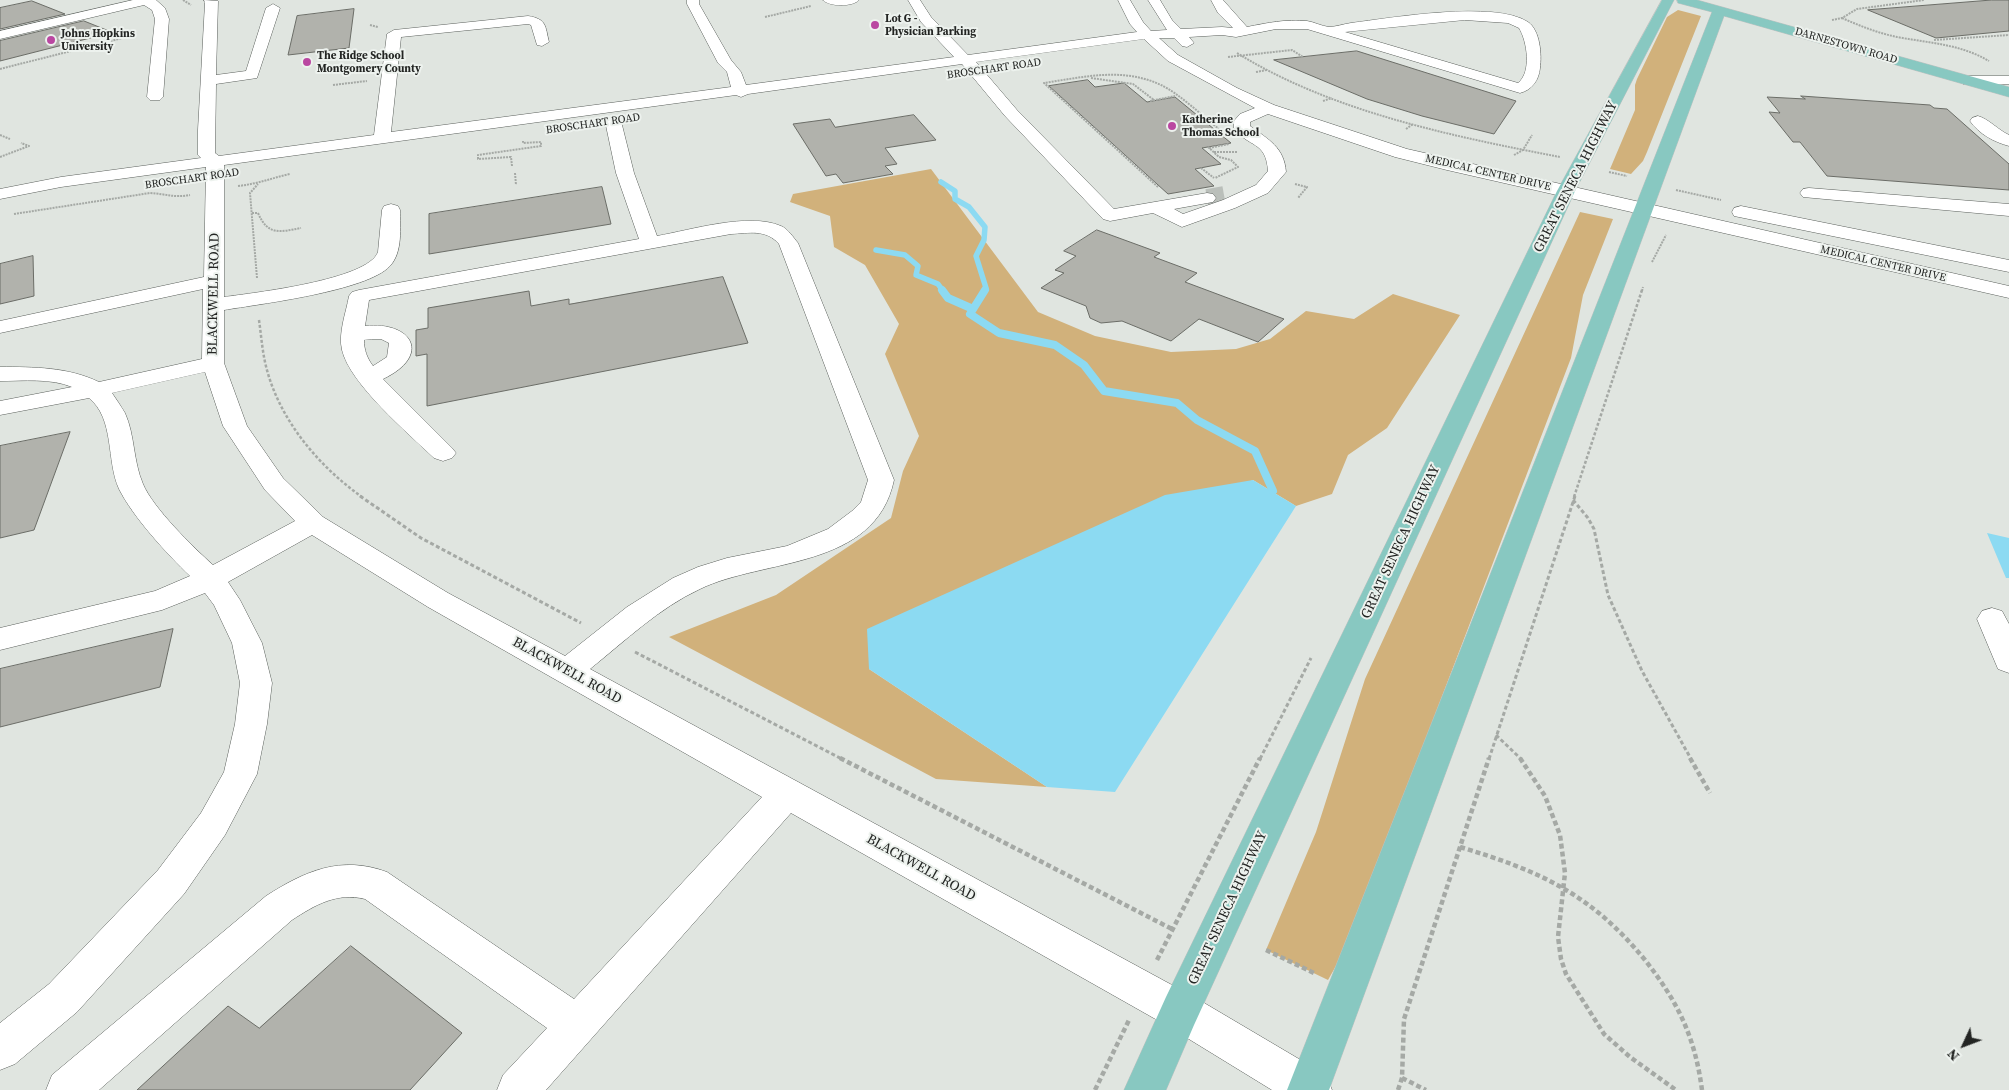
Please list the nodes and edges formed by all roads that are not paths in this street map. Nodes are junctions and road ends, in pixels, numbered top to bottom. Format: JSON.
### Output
{"nodes":[{"id":1,"x":148,"y":0,"type":"edge"},
{"id":2,"x":210,"y":0,"type":"edge"},
{"id":3,"x":693,"y":0,"type":"edge"},
{"id":4,"x":829,"y":0,"type":"edge"},
{"id":5,"x":853,"y":0,"type":"edge"},
{"id":6,"x":914,"y":0,"type":"edge"},
{"id":7,"x":1124,"y":0,"type":"edge"},
{"id":8,"x":1154,"y":0,"type":"edge"},
{"id":9,"x":1216,"y":0,"type":"edge"},
{"id":10,"x":1668,"y":0,"type":"edge"},
{"id":11,"x":1683,"y":0,"type":"edge"},
{"id":12,"x":274,"y":8,"type":"dead end"},
{"id":13,"x":1718,"y":10,"type":"junction"},
{"id":14,"x":1333,"y":31,"type":"junction"},
{"id":15,"x":1240,"y":32,"type":"junction"},
{"id":16,"x":0,"y":35,"type":"edge"},
{"id":17,"x":1146,"y":35,"type":"junction"},
{"id":18,"x":1181,"y":38,"type":"junction"},
{"id":19,"x":542,"y":42,"type":"dead end"},
{"id":20,"x":1159,"y":46,"type":"junction"},
{"id":21,"x":1202,"y":53,"type":"dead end"},
{"id":22,"x":972,"y":66,"type":"junction"},
{"id":23,"x":1968,"y":80,"type":"junction"},
{"id":24,"x":2009,"y":80,"type":"edge"},
{"id":25,"x":208,"y":81,"type":"junction"},
{"id":26,"x":739,"y":88,"type":"junction"},
{"id":27,"x":2009,"y":92,"type":"edge"},
{"id":28,"x":155,"y":97,"type":"dead end"},
{"id":29,"x":1268,"y":108,"type":"junction"},
{"id":30,"x":613,"y":121,"type":"junction"},
{"id":31,"x":1978,"y":121,"type":"dead end"},
{"id":32,"x":382,"y":139,"type":"junction"},
{"id":33,"x":2009,"y":141,"type":"edge"},
{"id":34,"x":1566,"y":174,"type":"junction"},
{"id":35,"x":1602,"y":175,"type":"road end"},
{"id":36,"x":215,"y":176,"type":"junction"},
{"id":37,"x":1262,"y":189,"type":"junction"},
{"id":38,"x":1644,"y":192,"type":"junction"},
{"id":39,"x":0,"y":194,"type":"edge"},
{"id":40,"x":1159,"y":199,"type":"junction"},
{"id":41,"x":1722,"y":207,"type":"dead end"},
{"id":42,"x":391,"y":210,"type":"dead end"},
{"id":43,"x":2009,"y":210,"type":"edge"},
{"id":44,"x":5,"y":211,"type":"edge"},
{"id":45,"x":1823,"y":227,"type":"junction"},
{"id":46,"x":650,"y":243,"type":"junction"},
{"id":47,"x":2009,"y":266,"type":"edge"},
{"id":48,"x":355,"y":288,"type":"junction"},
{"id":49,"x":2009,"y":292,"type":"edge"},
{"id":50,"x":214,"y":293,"type":"junction"},
{"id":51,"x":0,"y":327,"type":"edge"},
{"id":52,"x":354,"y":335,"type":"junction"},
{"id":53,"x":213,"y":363,"type":"junction"},
{"id":54,"x":0,"y":374,"type":"edge"},
{"id":55,"x":368,"y":377,"type":"junction"},
{"id":56,"x":96,"y":390,"type":"junction"},
{"id":57,"x":0,"y":408,"type":"edge"},
{"id":58,"x":443,"y":453,"type":"dead end"},
{"id":59,"x":313,"y":523,"type":"junction"},
{"id":60,"x":210,"y":579,"type":"junction"},
{"id":61,"x":2001,"y":620,"type":"edge"},
{"id":62,"x":0,"y":639,"type":"edge"},
{"id":63,"x":2009,"y":661,"type":"edge"},
{"id":64,"x":567,"y":671,"type":"junction"},
{"id":65,"x":787,"y":793,"type":"junction"},
{"id":66,"x":1180,"y":1011,"type":"junction"},
{"id":67,"x":576,"y":1025,"type":"junction"},
{"id":68,"x":0,"y":1049,"type":"edge"},
{"id":69,"x":1309,"y":1089,"type":"edge"},
{"id":70,"x":66,"y":1090,"type":"edge"},
{"id":71,"x":518,"y":1090,"type":"edge"},
{"id":72,"x":1145,"y":1090,"type":"edge"}],
"edges":[{"from":1,"to":16,"type":"street"},
{"from":1,"to":28,"type":"street"},
{"from":2,"to":25,"type":"street","name":"BLACKWELL ROAD"},
{"from":3,"to":26,"type":"street"},
{"from":4,"to":5,"type":"street"},
{"from":6,"to":22,"type":"street"},
{"from":7,"to":17,"type":"street","name":"MEDICAL CENTER DRIVE"},
{"from":8,"to":18,"type":"street"},
{"from":9,"to":15,"type":"street"},
{"from":10,"to":34,"type":"main road","name":"GREAT SENECA HIGHWAY"},
{"from":11,"to":13,"type":"main road","name":"DARNESTOWN ROAD"},
{"from":12,"to":25,"type":"street"},
{"from":13,"to":23,"type":"main road","name":"DARNESTOWN ROAD"},
{"from":13,"to":38,"type":"main road"},
{"from":14,"to":14,"type":"street"},
{"from":14,"to":15,"type":"street"},
{"from":15,"to":18,"type":"street"},
{"from":17,"to":18,"type":"street","name":"BROSCHART ROAD"},
{"from":17,"to":20,"type":"street","name":"MEDICAL CENTER DRIVE"},
{"from":17,"to":22,"type":"street","name":"BROSCHART ROAD"},
{"from":18,"to":20,"type":"street","name":"BROSCHART ROAD"},
{"from":18,"to":21,"type":"street"},
{"from":19,"to":32,"type":"street"},
{"from":20,"to":22,"type":"street","name":"BROSCHART ROAD"},
{"from":20,"to":29,"type":"street","name":"MEDICAL CENTER DRIVE"},
{"from":22,"to":26,"type":"street","name":"BROSCHART ROAD"},
{"from":22,"to":30,"type":"street","name":"BROSCHART ROAD"},
{"from":22,"to":40,"type":"street"},
{"from":23,"to":24,"type":"street"},
{"from":23,"to":27,"type":"main road","name":"DARNESTOWN ROAD"},
{"from":25,"to":36,"type":"street","name":"BLACKWELL ROAD"},
{"from":26,"to":32,"type":"street","name":"BROSCHART ROAD"},
{"from":29,"to":34,"type":"street","name":"MEDICAL CENTER DRIVE"},
{"from":29,"to":37,"type":"street"},
{"from":30,"to":36,"type":"street","name":"BROSCHART ROAD"},
{"from":30,"to":46,"type":"street"},
{"from":31,"to":33,"type":"street"},
{"from":32,"to":36,"type":"street","name":"BROSCHART ROAD"},
{"from":34,"to":35,"type":"street","name":"MEDICAL CENTER DRIVE"},
{"from":34,"to":38,"type":"street","name":"MEDICAL CENTER DRIVE"},
{"from":34,"to":66,"type":"main road","name":"GREAT SENECA HIGHWAY"},
{"from":36,"to":39,"type":"street","name":"BROSCHART ROAD"},
{"from":36,"to":44,"type":"street","name":"BROSCHART ROAD"},
{"from":36,"to":50,"type":"street","name":"BLACKWELL ROAD"},
{"from":37,"to":40,"type":"street"},
{"from":37,"to":40,"type":"street"},
{"from":38,"to":49,"type":"street","name":"MEDICAL CENTER DRIVE"},
{"from":38,"to":69,"type":"main road"},
{"from":41,"to":45,"type":"street","name":"MEDICAL CENTER DRIVE"},
{"from":42,"to":48,"type":"street"},
{"from":43,"to":45,"type":"street"},
{"from":45,"to":47,"type":"street","name":"MEDICAL CENTER DRIVE"},
{"from":46,"to":48,"type":"street"},
{"from":46,"to":64,"type":"street"},
{"from":48,"to":50,"type":"street"},
{"from":48,"to":52,"type":"street"},
{"from":50,"to":51,"type":"street"},
{"from":50,"to":53,"type":"street","name":"BLACKWELL ROAD"},
{"from":52,"to":55,"type":"street"},
{"from":52,"to":55,"type":"street"},
{"from":53,"to":56,"type":"street"},
{"from":53,"to":59,"type":"street","name":"BLACKWELL ROAD"},
{"from":54,"to":56,"type":"street"},
{"from":55,"to":58,"type":"street"},
{"from":56,"to":57,"type":"street"},
{"from":56,"to":60,"type":"street"},
{"from":59,"to":60,"type":"street"},
{"from":59,"to":64,"type":"street","name":"BLACKWELL ROAD"},
{"from":60,"to":62,"type":"street"},
{"from":60,"to":68,"type":"street"},
{"from":61,"to":63,"type":"street"},
{"from":64,"to":65,"type":"street","name":"BLACKWELL ROAD"},
{"from":65,"to":66,"type":"street","name":"BLACKWELL ROAD"},
{"from":65,"to":67,"type":"street"},
{"from":66,"to":69,"type":"street","name":"BLACKWELL ROAD"},
{"from":66,"to":72,"type":"main road","name":"GREAT SENECA HIGHWAY"},
{"from":67,"to":70,"type":"street"},
{"from":67,"to":71,"type":"street"}]}
